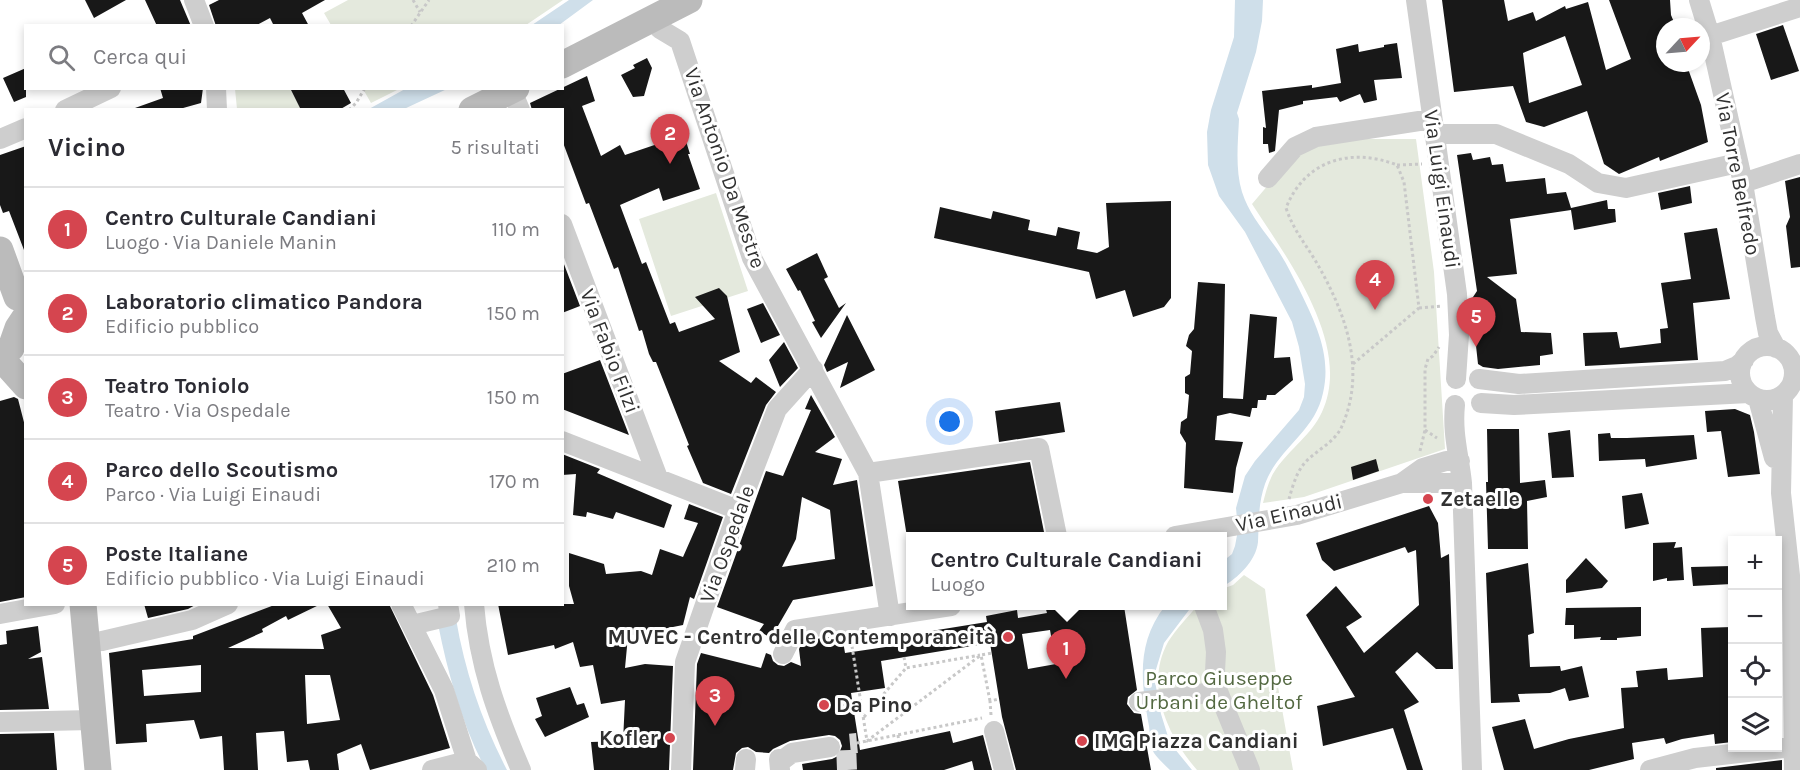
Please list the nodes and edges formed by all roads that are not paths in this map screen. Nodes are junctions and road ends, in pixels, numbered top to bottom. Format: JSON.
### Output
{"nodes":[{"id":1,"x":194,"y":0,"type":"edge"},
{"id":2,"x":689,"y":0,"type":"edge"},
{"id":3,"x":1416,"y":0,"type":"edge"},
{"id":4,"x":1699,"y":0,"type":"edge"},
{"id":5,"x":1800,"y":7,"type":"edge"},
{"id":6,"x":1704,"y":18,"type":"edge"},
{"id":7,"x":203,"y":24,"type":"edge"},
{"id":8,"x":660,"y":29,"type":"dead end"},
{"id":9,"x":1710,"y":36,"type":"joint"},
{"id":10,"x":564,"y":64,"type":"edge"},
{"id":11,"x":107,"y":90,"type":"edge"},
{"id":12,"x":216,"y":90,"type":"edge"},
{"id":13,"x":516,"y":96,"type":"edge"},
{"id":14,"x":69,"y":108,"type":"edge"},
{"id":15,"x":217,"y":108,"type":"edge"},
{"id":16,"x":477,"y":108,"type":"edge"},
{"id":17,"x":1433,"y":127,"type":"junction"},
{"id":18,"x":24,"y":129,"type":"edge"},
{"id":19,"x":0,"y":139,"type":"edge"},
{"id":20,"x":1738,"y":163,"type":"junction"},
{"id":21,"x":1800,"y":164,"type":"edge"},
{"id":22,"x":1268,"y":178,"type":"dead end"},
{"id":23,"x":1743,"y":183,"type":"junction"},
{"id":24,"x":564,"y":229,"type":"edge"},
{"id":25,"x":0,"y":250,"type":"edge"},
{"id":26,"x":17,"y":317,"type":"edge"},
{"id":27,"x":24,"y":352,"type":"edge"},
{"id":28,"x":1787,"y":353,"type":"edge"},
{"id":29,"x":1744,"y":360,"type":"junction"},
{"id":30,"x":813,"y":369,"type":"junction"},
{"id":31,"x":24,"y":371,"type":"edge"},
{"id":32,"x":1456,"y":379,"type":"junction"},
{"id":33,"x":1479,"y":379,"type":"junction"},
{"id":34,"x":1791,"y":388,"type":"edge"},
{"id":35,"x":1754,"y":396,"type":"junction"},
{"id":36,"x":1469,"y":405,"type":"junction"},
{"id":37,"x":564,"y":442,"type":"edge"},
{"id":38,"x":1459,"y":457,"type":"junction"},
{"id":39,"x":868,"y":473,"type":"junction"},
{"id":40,"x":658,"y":478,"type":"junction"},
{"id":41,"x":1402,"y":483,"type":"junction"},
{"id":42,"x":1462,"y":483,"type":"junction"},
{"id":43,"x":1781,"y":493,"type":"junction"},
{"id":44,"x":734,"y":508,"type":"junction"},
{"id":45,"x":1056,"y":532,"type":"edge"},
{"id":46,"x":1206,"y":532,"type":"edge"},
{"id":47,"x":44,"y":606,"type":"edge"},
{"id":48,"x":84,"y":606,"type":"edge"},
{"id":49,"x":224,"y":606,"type":"edge"},
{"id":50,"x":402,"y":606,"type":"edge"},
{"id":51,"x":474,"y":609,"type":"edge"},
{"id":52,"x":449,"y":610,"type":"edge"},
{"id":53,"x":927,"y":610,"type":"edge"},
{"id":54,"x":1206,"y":610,"type":"edge"},
{"id":55,"x":0,"y":614,"type":"edge"},
{"id":56,"x":890,"y":616,"type":"junction"},
{"id":57,"x":412,"y":625,"type":"junction"},
{"id":58,"x":88,"y":642,"type":"junction"},
{"id":59,"x":783,"y":654,"type":"dead end"},
{"id":60,"x":1217,"y":689,"type":"junction"},
{"id":61,"x":1139,"y":702,"type":"dead end"},
{"id":62,"x":93,"y":720,"type":"junction"},
{"id":63,"x":0,"y":722,"type":"edge"},
{"id":64,"x":993,"y":724,"type":"road end"},
{"id":65,"x":830,"y":747,"type":"dead end"},
{"id":66,"x":1793,"y":747,"type":"junction"},
{"id":67,"x":472,"y":765,"type":"edge"},
{"id":68,"x":98,"y":770,"type":"edge"},
{"id":69,"x":432,"y":770,"type":"edge"},
{"id":70,"x":521,"y":770,"type":"edge"},
{"id":71,"x":681,"y":770,"type":"edge"},
{"id":72,"x":780,"y":770,"type":"edge"},
{"id":73,"x":1004,"y":770,"type":"edge"},
{"id":74,"x":1250,"y":770,"type":"edge"},
{"id":75,"x":1472,"y":770,"type":"edge"},
{"id":76,"x":1650,"y":770,"type":"edge"},
{"id":77,"x":1794,"y":770,"type":"edge"}],
"edges":[{"from":1,"to":7,"type":"street"},
{"from":2,"to":10,"type":"street"},
{"from":3,"to":17,"type":"street","name":"Via Luigi Einaudi"},
{"from":4,"to":6,"type":"street","name":"Via Torre Belfredo"},
{"from":5,"to":9,"type":"street"},
{"from":8,"to":30,"type":"street","name":"Via Antonio Da Mestre"},
{"from":9,"to":20,"type":"street","name":"Via Torre Belfredo"},
{"from":11,"to":14,"type":"street"},
{"from":12,"to":15,"type":"street"},
{"from":13,"to":16,"type":"street"},
{"from":17,"to":20,"type":"street"},
{"from":17,"to":22,"type":"street"},
{"from":17,"to":32,"type":"street","name":"Via Luigi Einaudi"},
{"from":18,"to":19,"type":"street"},
{"from":20,"to":23,"type":"street","name":"Via Torre Belfredo"},
{"from":21,"to":23,"type":"street"},
{"from":23,"to":28,"type":"street","name":"Via Torre Belfredo"},
{"from":24,"to":40,"type":"street","name":"Via Fabio Filzi"},
{"from":25,"to":26,"type":"street"},
{"from":26,"to":27,"type":"street"},
{"from":26,"to":31,"type":"street"},
{"from":28,"to":29,"type":"street"},
{"from":28,"to":34,"type":"street"},
{"from":29,"to":33,"type":"street"},
{"from":29,"to":35,"type":"street"},
{"from":30,"to":39,"type":"street","name":"Via Antonio Da Mestre"},
{"from":30,"to":44,"type":"street","name":"Via Ospedale"},
{"from":32,"to":33,"type":"street"},
{"from":32,"to":36,"type":"street"},
{"from":33,"to":36,"type":"street"},
{"from":34,"to":35,"type":"street"},
{"from":34,"to":43,"type":"street"},
{"from":35,"to":36,"type":"street"},
{"from":35,"to":43,"type":"street"},
{"from":36,"to":38,"type":"street"},
{"from":37,"to":40,"type":"street"},
{"from":38,"to":41,"type":"street"},
{"from":38,"to":42,"type":"street"},
{"from":39,"to":45,"type":"street"},
{"from":39,"to":56,"type":"street"},
{"from":40,"to":44,"type":"street"},
{"from":41,"to":42,"type":"street"},
{"from":41,"to":46,"type":"street","name":"Via Einaudi"},
{"from":42,"to":75,"type":"street"},
{"from":43,"to":66,"type":"street"},
{"from":44,"to":71,"type":"street","name":"Via Ospedale"},
{"from":47,"to":55,"type":"street"},
{"from":48,"to":58,"type":"street"},
{"from":49,"to":58,"type":"street"},
{"from":50,"to":57,"type":"street"},
{"from":51,"to":52,"type":"street"},
{"from":51,"to":70,"type":"street"},
{"from":52,"to":57,"type":"street"},
{"from":53,"to":56,"type":"street"},
{"from":54,"to":60,"type":"street"},
{"from":56,"to":59,"type":"street"},
{"from":57,"to":67,"type":"street"},
{"from":58,"to":62,"type":"street"},
{"from":60,"to":61,"type":"street"},
{"from":60,"to":74,"type":"street"},
{"from":62,"to":63,"type":"street"},
{"from":62,"to":68,"type":"street"},
{"from":64,"to":73,"type":"street"},
{"from":65,"to":72,"type":"street"},
{"from":66,"to":76,"type":"street"},
{"from":66,"to":77,"type":"street"},
{"from":67,"to":69,"type":"street"}]}
